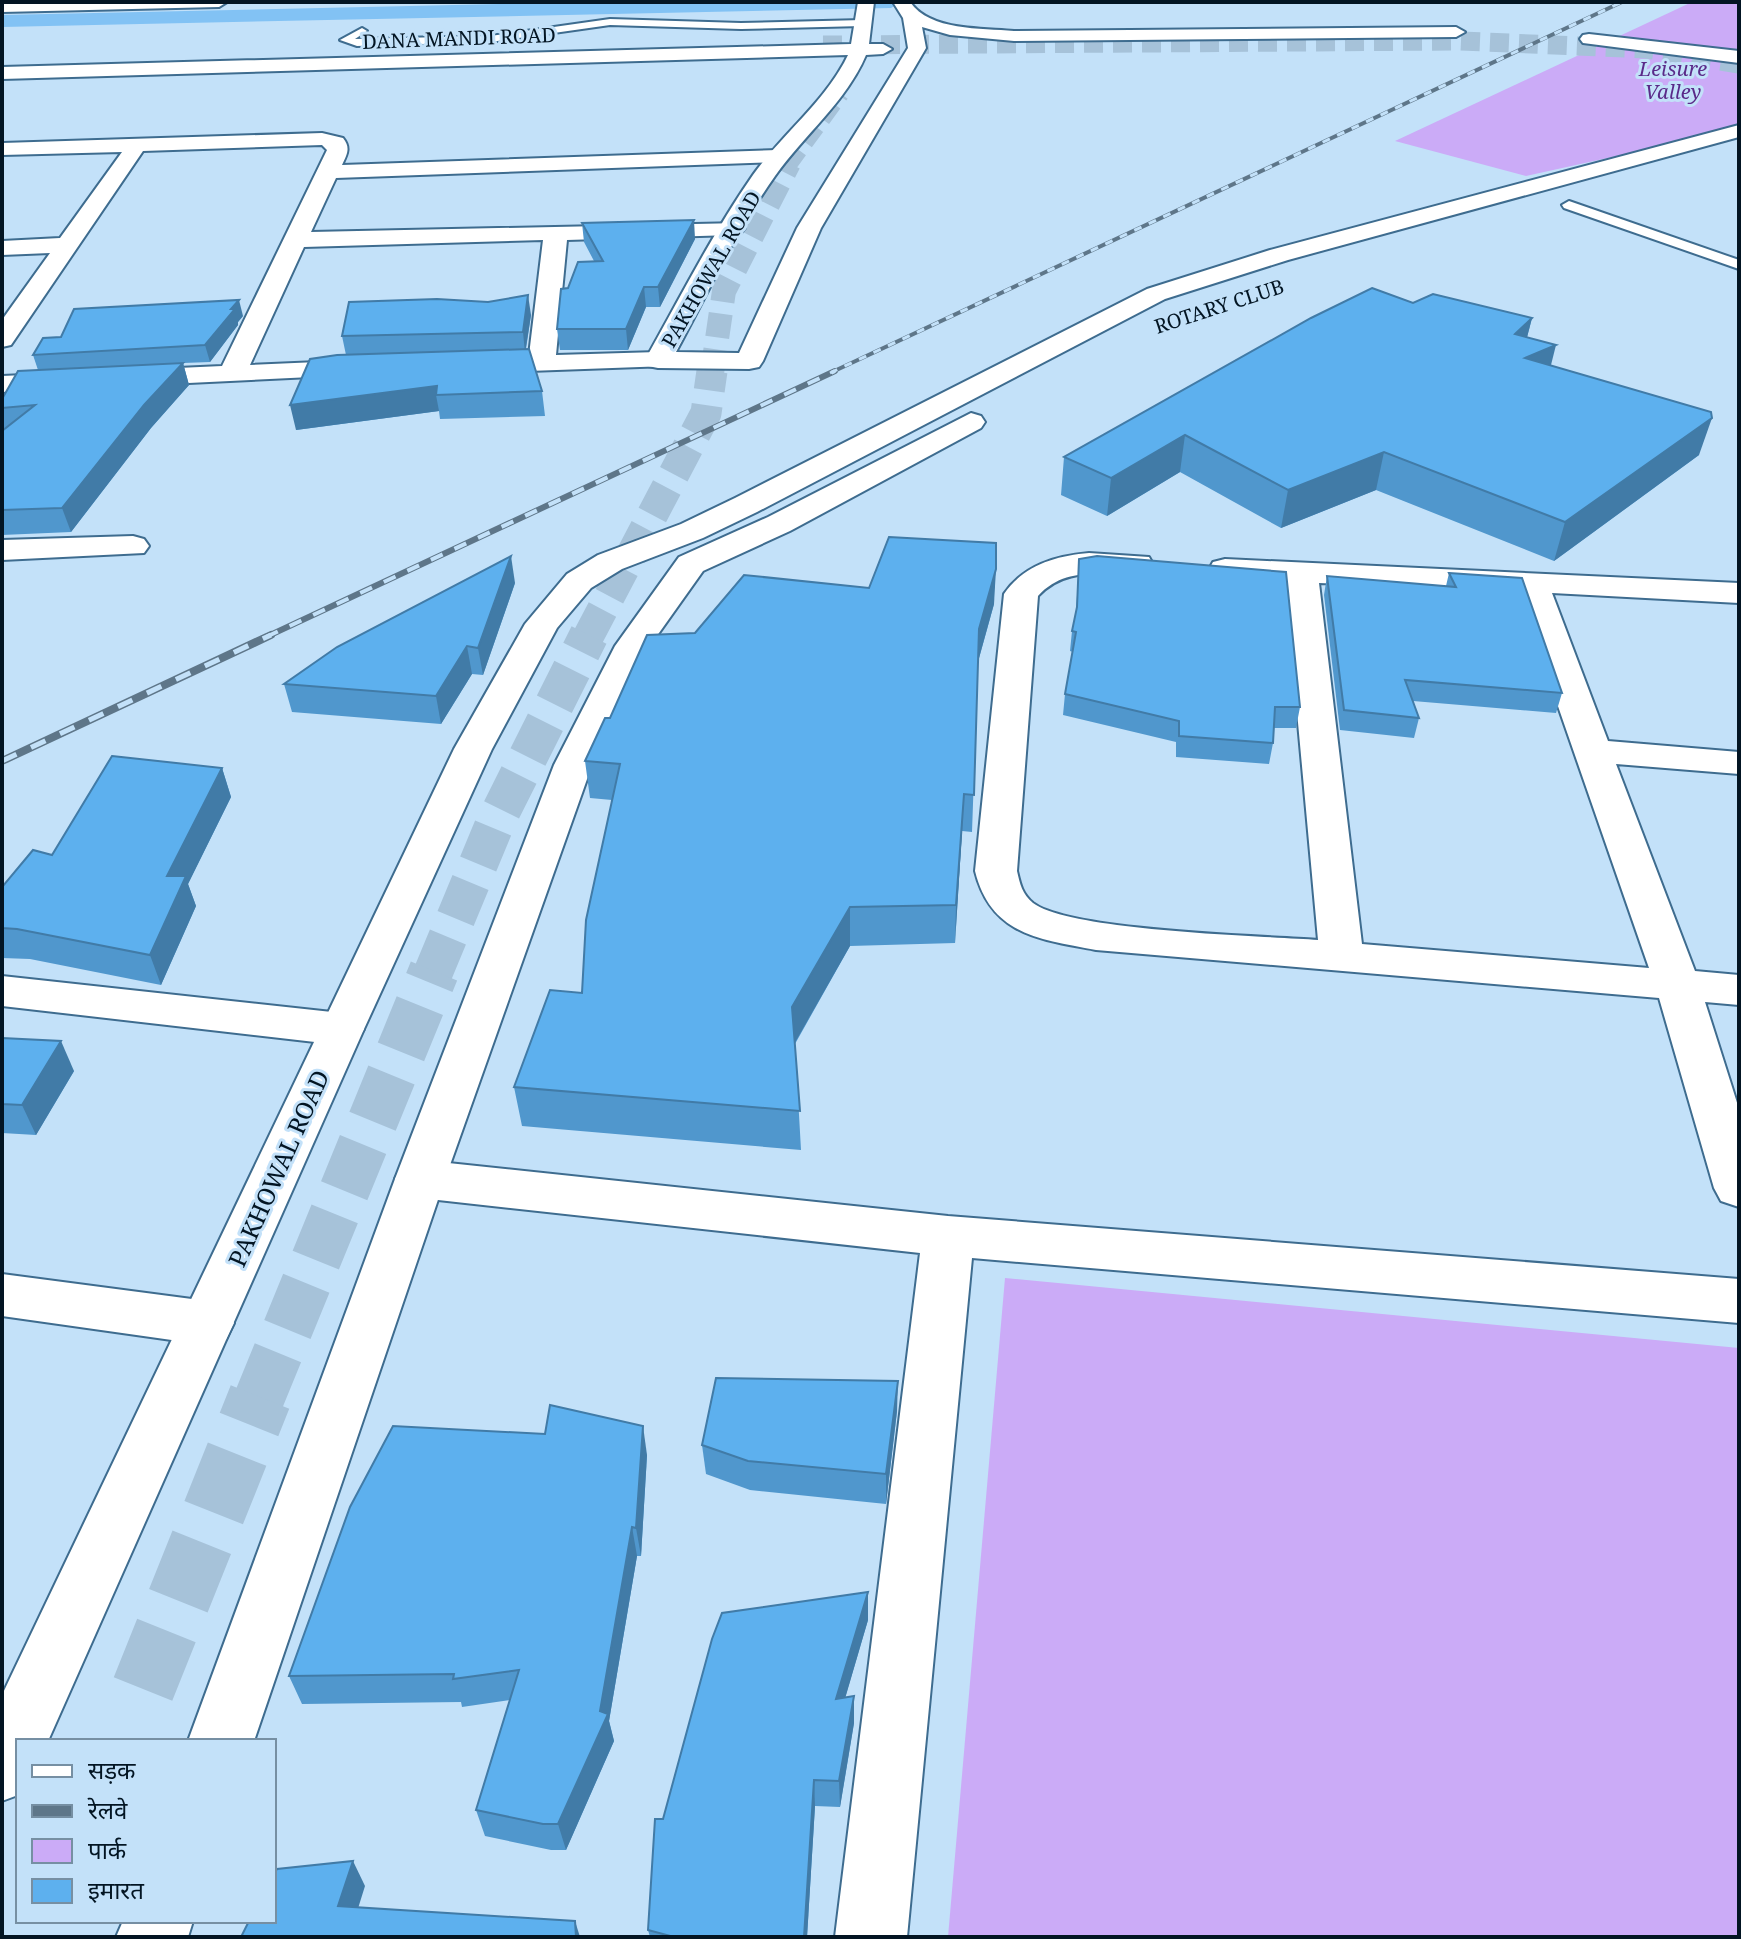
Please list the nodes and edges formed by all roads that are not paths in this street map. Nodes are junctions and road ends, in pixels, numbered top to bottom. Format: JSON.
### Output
{"nodes":[{"id":1,"x":73,"y":2,"type":"edge"},
{"id":2,"x":219,"y":2,"type":"edge"},
{"id":3,"x":2,"y":5,"type":"edge"},
{"id":4,"x":906,"y":10,"type":"edge"},
{"id":5,"x":863,"y":25,"type":"edge"},
{"id":6,"x":362,"y":31,"type":"dead end"},
{"id":7,"x":1456,"y":32,"type":"dead end"},
{"id":8,"x":1589,"y":39,"type":"dead end"},
{"id":9,"x":917,"y":44,"type":"junction"},
{"id":10,"x":882,"y":49,"type":"junction"},
{"id":11,"x":718,"y":53,"type":"junction"},
{"id":12,"x":1739,"y":57,"type":"edge"},
{"id":13,"x":182,"y":62,"type":"junction"},
{"id":14,"x":256,"y":62,"type":"dead end"},
{"id":15,"x":2,"y":63,"type":"edge"},
{"id":16,"x":2,"y":73,"type":"edge"},
{"id":17,"x":847,"y":80,"type":"junction"},
{"id":18,"x":1739,"y":131,"type":"edge"},
{"id":19,"x":1739,"y":141,"type":"edge"},
{"id":20,"x":137,"y":145,"type":"junction"},
{"id":21,"x":2,"y":149,"type":"edge"},
{"id":22,"x":778,"y":156,"type":"junction"},
{"id":23,"x":327,"y":172,"type":"junction"},
{"id":24,"x":1612,"y":193,"type":"dead end"},
{"id":25,"x":1569,"y":205,"type":"junction"},
{"id":26,"x":1540,"y":213,"type":"dead end"},
{"id":27,"x":733,"y":228,"type":"junction"},
{"id":28,"x":556,"y":233,"type":"junction"},
{"id":29,"x":295,"y":240,"type":"junction"},
{"id":30,"x":67,"y":245,"type":"junction"},
{"id":31,"x":2,"y":248,"type":"edge"},
{"id":32,"x":1739,"y":265,"type":"edge"},
{"id":33,"x":1164,"y":320,"type":"dead end"},
{"id":34,"x":5,"y":331,"type":"edge"},
{"id":35,"x":658,"y":360,"type":"junction"},
{"id":36,"x":542,"y":363,"type":"junction"},
{"id":37,"x":449,"y":366,"type":"edge"},
{"id":38,"x":388,"y":368,"type":"edge"},
{"id":39,"x":233,"y":372,"type":"junction"},
{"id":40,"x":2,"y":384,"type":"edge"},
{"id":41,"x":990,"y":412,"type":"dead end"},
{"id":42,"x":746,"y":505,"type":"junction"},
{"id":43,"x":779,"y":524,"type":"junction"},
{"id":44,"x":133,"y":546,"type":"dead end"},
{"id":45,"x":2,"y":550,"type":"edge"},
{"id":46,"x":1301,"y":573,"type":"junction"},
{"id":47,"x":1531,"y":582,"type":"junction"},
{"id":48,"x":1739,"y":593,"type":"edge"},
{"id":49,"x":1593,"y":751,"type":"junction"},
{"id":50,"x":1739,"y":763,"type":"edge"},
{"id":51,"x":1342,"y":959,"type":"junction"},
{"id":52,"x":1678,"y":986,"type":"junction"},
{"id":53,"x":1739,"y":990,"type":"edge"},
{"id":54,"x":2,"y":991,"type":"edge"},
{"id":55,"x":341,"y":1029,"type":"junction"},
{"id":56,"x":420,"y":1179,"type":"junction"},
{"id":57,"x":1739,"y":1188,"type":"edge"},
{"id":58,"x":948,"y":1236,"type":"junction"},
{"id":59,"x":2,"y":1295,"type":"edge"},
{"id":60,"x":1739,"y":1301,"type":"edge"},
{"id":61,"x":207,"y":1323,"type":"junction"},
{"id":62,"x":222,"y":1739,"type":"edge"},
{"id":63,"x":2,"y":1768,"type":"edge"},
{"id":64,"x":871,"y":1937,"type":"edge"}],
"edges":[{"from":1,"to":3,"type":"main road"},
{"from":2,"to":3,"type":"main road"},
{"from":4,"to":7,"type":"main road"},
{"from":4,"to":9,"type":"main road"},
{"from":5,"to":6,"type":"lane"},
{"from":5,"to":9,"type":"main road"},
{"from":5,"to":10,"type":"main road","name":"DANA MANDI ROAD"},
{"from":5,"to":11,"type":"main road","name":"DANA MANDI ROAD"},
{"from":5,"to":13,"type":"main road"},
{"from":5,"to":17,"type":"main road","name":"PAKHOWAL ROAD"},
{"from":8,"to":12,"type":"main road"},
{"from":9,"to":10,"type":"main road","name":"DANA MANDI ROAD"},
{"from":9,"to":35,"type":"main road","name":"PAKHOWAL ROAD"},
{"from":10,"to":17,"type":"main road"},
{"from":11,"to":13,"type":"main road","name":"DANA MANDI ROAD"},
{"from":11,"to":17,"type":"main road"},
{"from":13,"to":14,"type":"main road"},
{"from":13,"to":15,"type":"main road"},
{"from":13,"to":16,"type":"main road","name":"DANA MANDI ROAD"},
{"from":17,"to":22,"type":"main road","name":"PAKHOWAL ROAD"},
{"from":18,"to":42,"type":"main road","name":"PAKHOWAL ROAD"},
{"from":19,"to":33,"type":"main road"},
{"from":20,"to":21,"type":"main road"},
{"from":20,"to":23,"type":"main road"},
{"from":20,"to":30,"type":"main road"},
{"from":22,"to":23,"type":"main road"},
{"from":22,"to":27,"type":"main road","name":"PAKHOWAL ROAD"},
{"from":23,"to":29,"type":"main road"},
{"from":24,"to":25,"type":"main road"},
{"from":25,"to":26,"type":"main road"},
{"from":25,"to":32,"type":"lane"},
{"from":27,"to":28,"type":"main road"},
{"from":27,"to":35,"type":"main road","name":"PAKHOWAL ROAD"},
{"from":28,"to":29,"type":"main road"},
{"from":28,"to":36,"type":"main road"},
{"from":29,"to":39,"type":"main road"},
{"from":30,"to":31,"type":"main road"},
{"from":30,"to":34,"type":"main road"},
{"from":35,"to":36,"type":"main road"},
{"from":36,"to":37,"type":"main road"},
{"from":38,"to":39,"type":"main road"},
{"from":39,"to":40,"type":"main road"},
{"from":41,"to":43,"type":"main road"},
{"from":42,"to":43,"type":"main road"},
{"from":42,"to":55,"type":"main road","name":"PAKHOWAL ROAD"},
{"from":43,"to":56,"type":"main road"},
{"from":44,"to":45,"type":"main road"},
{"from":46,"to":47,"type":"main road"},
{"from":46,"to":51,"type":"main road"},
{"from":46,"to":51,"type":"main road"},
{"from":47,"to":48,"type":"main road"},
{"from":47,"to":49,"type":"main road"},
{"from":49,"to":50,"type":"main road"},
{"from":49,"to":52,"type":"main road"},
{"from":51,"to":52,"type":"main road"},
{"from":52,"to":53,"type":"main road"},
{"from":52,"to":57,"type":"main road"},
{"from":54,"to":55,"type":"main road"},
{"from":55,"to":61,"type":"main road","name":"PAKHOWAL ROAD"},
{"from":56,"to":58,"type":"main road"},
{"from":56,"to":62,"type":"main road"},
{"from":58,"to":60,"type":"main road"},
{"from":58,"to":64,"type":"main road"},
{"from":59,"to":61,"type":"main road"},
{"from":61,"to":63,"type":"main road","name":"PAKHOWAL ROAD"}]}
